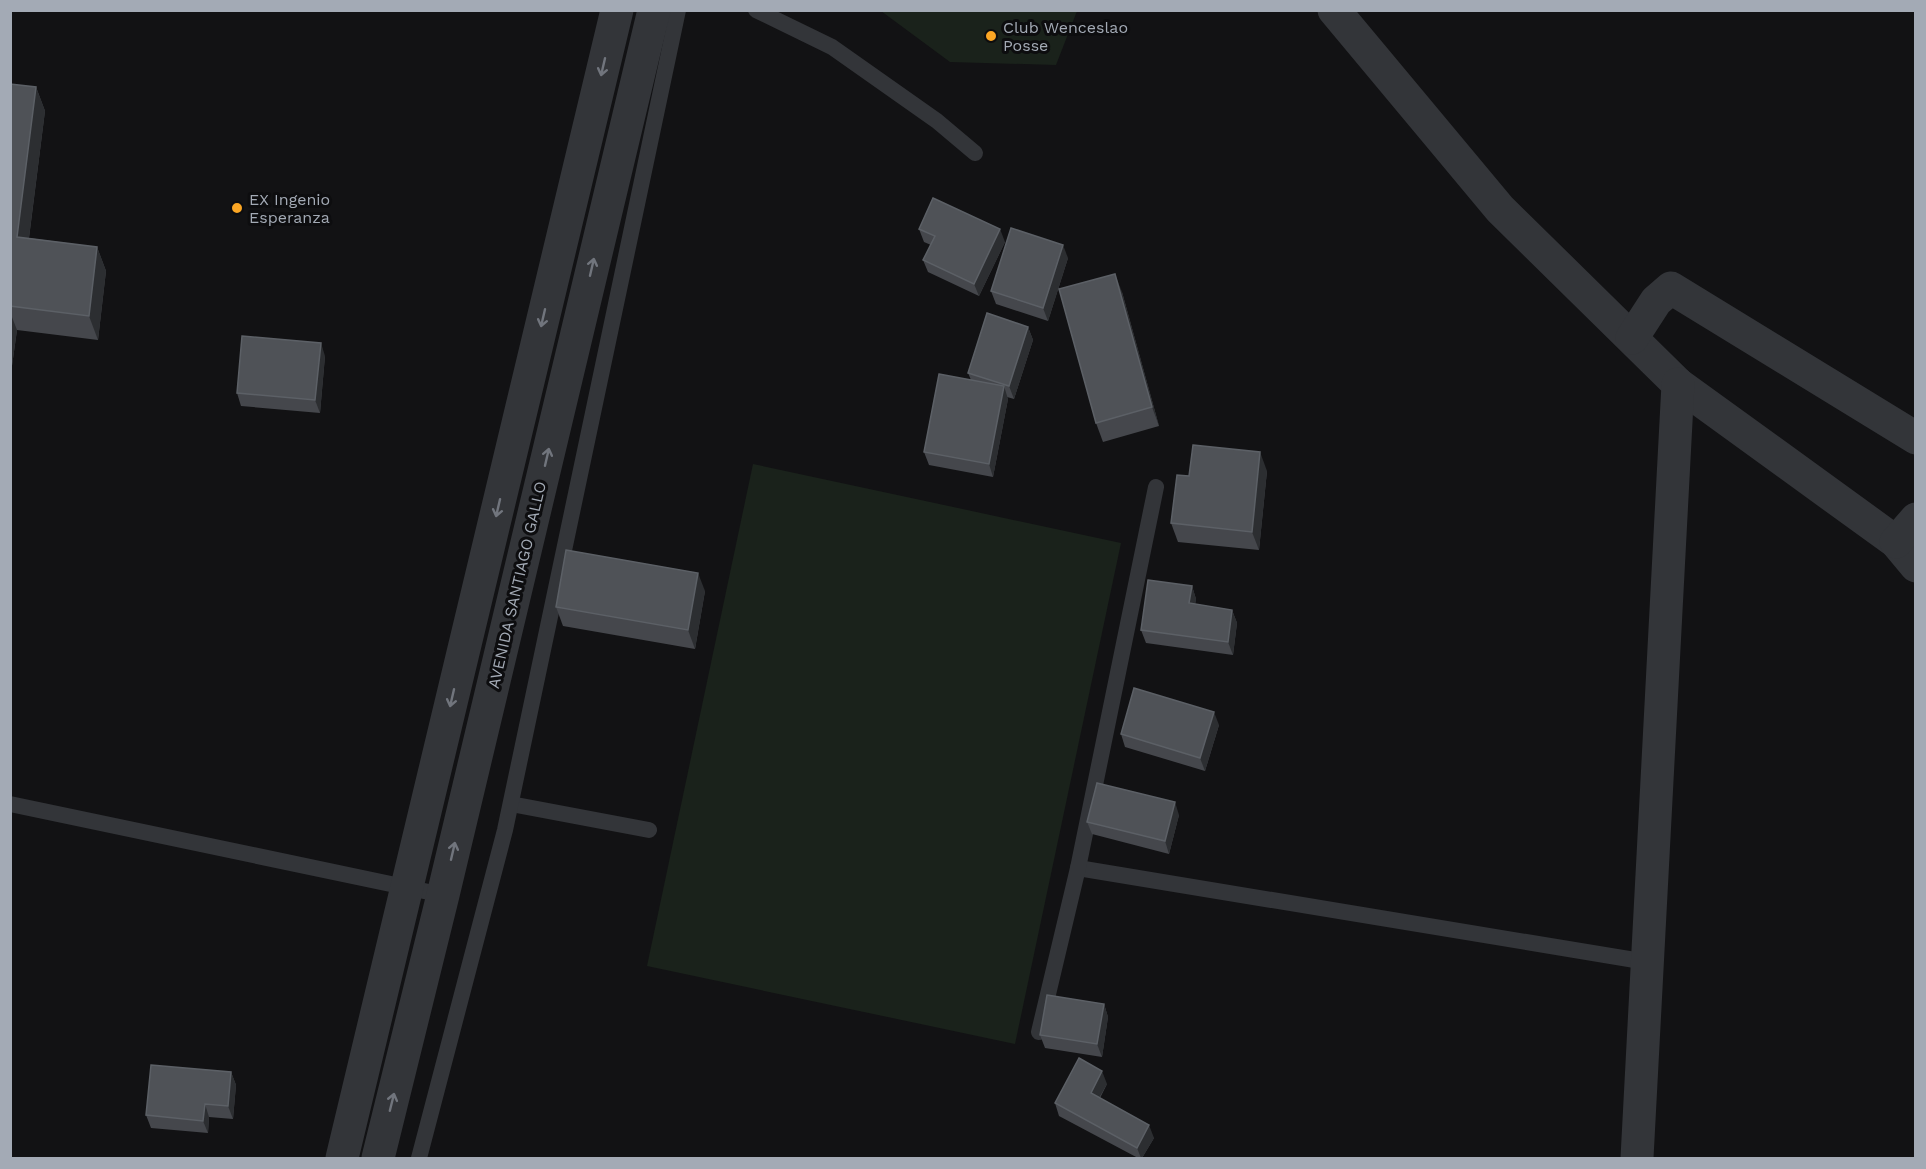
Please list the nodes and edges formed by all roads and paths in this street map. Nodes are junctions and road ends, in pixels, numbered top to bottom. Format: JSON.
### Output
{"nodes":[{"id":1,"x":617,"y":10,"type":"edge"},
{"id":2,"x":654,"y":10,"type":"edge"},
{"id":3,"x":678,"y":10,"type":"edge"},
{"id":4,"x":756,"y":10,"type":"edge"},
{"id":5,"x":1334,"y":10,"type":"edge"},
{"id":6,"x":975,"y":153,"type":"dead end"},
{"id":7,"x":1632,"y":338,"type":"junction"},
{"id":8,"x":1678,"y":384,"type":"junction"},
{"id":9,"x":1916,"y":438,"type":"edge"},
{"id":10,"x":1155,"y":487,"type":"dead end"},
{"id":11,"x":1909,"y":543,"type":"edge"},
{"id":12,"x":10,"y":804,"type":"edge"},
{"id":13,"x":511,"y":804,"type":"junction"},
{"id":14,"x":649,"y":830,"type":"dead end"},
{"id":15,"x":1077,"y":868,"type":"junction"},
{"id":16,"x":407,"y":889,"type":"junction"},
{"id":17,"x":443,"y":895,"type":"junction"},
{"id":18,"x":1647,"y":962,"type":"junction"},
{"id":19,"x":1039,"y":1032,"type":"edge"},
{"id":20,"x":342,"y":1158,"type":"edge"},
{"id":21,"x":378,"y":1158,"type":"edge"},
{"id":22,"x":419,"y":1158,"type":"edge"},
{"id":23,"x":1637,"y":1158,"type":"edge"}],
"edges":[{"from":1,"to":16,"type":"street","one_way":true},
{"from":17,"to":2,"type":"street","name":"AVENIDA SANTIAGO GALLO","one_way":true},
{"from":3,"to":13,"type":"lane"},
{"from":4,"to":6,"type":"lane"},
{"from":5,"to":7,"type":"street"},
{"from":7,"to":8,"type":"street"},
{"from":7,"to":9,"type":"street"},
{"from":8,"to":11,"type":"street"},
{"from":8,"to":18,"type":"street"},
{"from":10,"to":15,"type":"lane"},
{"from":12,"to":16,"type":"lane"},
{"from":13,"to":14,"type":"lane"},
{"from":13,"to":22,"type":"lane"},
{"from":15,"to":18,"type":"lane"},
{"from":15,"to":19,"type":"lane"},
{"from":16,"to":17,"type":"lane"},
{"from":16,"to":20,"type":"street"},
{"from":21,"to":17,"type":"street","name":"AVENIDA SANTIAGO GALLO","one_way":true},
{"from":18,"to":23,"type":"street"}]}
